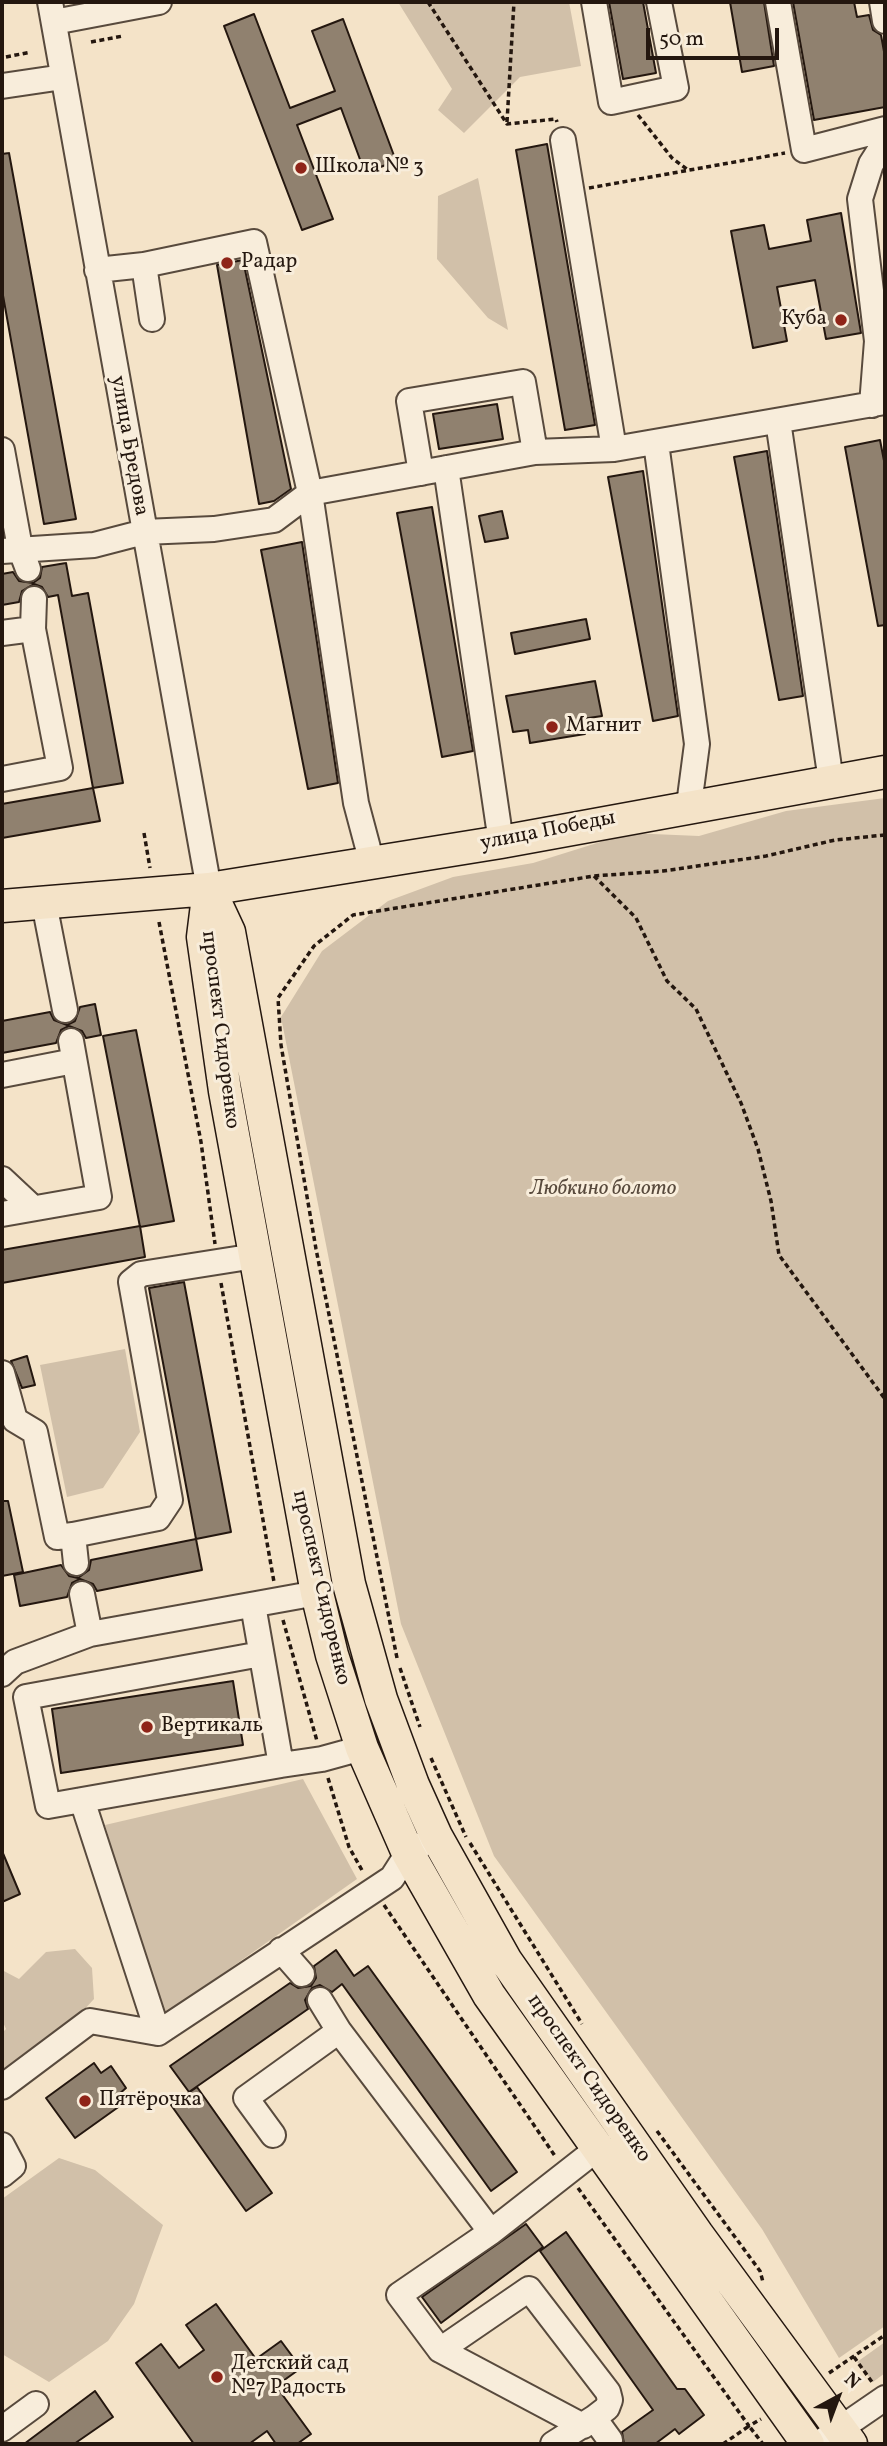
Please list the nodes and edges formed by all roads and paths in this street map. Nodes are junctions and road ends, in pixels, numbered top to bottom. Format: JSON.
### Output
{"nodes":[{"id":1,"x":159,"y":2,"type":"edge"},
{"id":2,"x":428,"y":2,"type":"edge"},
{"id":3,"x":514,"y":2,"type":"edge"},
{"id":4,"x":594,"y":2,"type":"edge"},
{"id":5,"x":659,"y":2,"type":"edge"},
{"id":6,"x":778,"y":2,"type":"edge"},
{"id":7,"x":881,"y":2,"type":"edge"},
{"id":8,"x":52,"y":12,"type":"edge"},
{"id":9,"x":885,"y":22,"type":"edge"},
{"id":10,"x":124,"y":36,"type":"dead end"},
{"id":11,"x":91,"y":42,"type":"dead end"},
{"id":12,"x":31,"y":52,"type":"dead end"},
{"id":13,"x":6,"y":57,"type":"dead end"},
{"id":14,"x":63,"y":77,"type":"junction"},
{"id":15,"x":2,"y":86,"type":"edge"},
{"id":16,"x":626,"y":99,"type":"junction"},
{"id":17,"x":507,"y":124,"type":"junction"},
{"id":18,"x":885,"y":129,"type":"edge"},
{"id":19,"x":563,"y":141,"type":"joint"},
{"id":20,"x":885,"y":142,"type":"edge"},
{"id":21,"x":804,"y":150,"type":"junction"},
{"id":22,"x":688,"y":170,"type":"junction"},
{"id":23,"x":571,"y":191,"type":"junction"},
{"id":24,"x":144,"y":265,"type":"junction"},
{"id":25,"x":97,"y":270,"type":"junction"},
{"id":26,"x":152,"y":319,"type":"dead end"},
{"id":27,"x":879,"y":403,"type":"edge"},
{"id":28,"x":778,"y":421,"type":"junction"},
{"id":29,"x":656,"y":443,"type":"junction"},
{"id":30,"x":614,"y":449,"type":"junction"},
{"id":31,"x":2,"y":450,"type":"edge"},
{"id":32,"x":535,"y":452,"type":"junction"},
{"id":33,"x":446,"y":468,"type":"junction"},
{"id":34,"x":421,"y":473,"type":"junction"},
{"id":35,"x":310,"y":493,"type":"junction"},
{"id":36,"x":144,"y":532,"type":"junction"},
{"id":37,"x":17,"y":556,"type":"edge"},
{"id":38,"x":34,"y":599,"type":"dead end"},
{"id":39,"x":33,"y":629,"type":"junction"},
{"id":40,"x":2,"y":633,"type":"edge"},
{"id":41,"x":885,"y":772,"type":"edge"},
{"id":42,"x":2,"y":779,"type":"edge"},
{"id":43,"x":831,"y":781,"type":"junction"},
{"id":44,"x":689,"y":805,"type":"junction"},
{"id":45,"x":144,"y":833,"type":"dead end"},
{"id":46,"x":885,"y":835,"type":"edge"},
{"id":47,"x":501,"y":842,"type":"junction"},
{"id":48,"x":372,"y":863,"type":"junction"},
{"id":49,"x":150,"y":868,"type":"dead end"},
{"id":50,"x":594,"y":876,"type":"junction"},
{"id":51,"x":209,"y":889,"type":"junction"},
{"id":52,"x":44,"y":903,"type":"junction"},
{"id":53,"x":2,"y":906,"type":"edge"},
{"id":54,"x":159,"y":922,"type":"dead end"},
{"id":55,"x":163,"y":944,"type":"dead end"},
{"id":56,"x":65,"y":1010,"type":"dead end"},
{"id":57,"x":2,"y":1075,"type":"edge"},
{"id":58,"x":2,"y":1179,"type":"edge"},
{"id":59,"x":33,"y":1208,"type":"junction"},
{"id":60,"x":2,"y":1214,"type":"edge"},
{"id":61,"x":255,"y":1256,"type":"junction"},
{"id":62,"x":2,"y":1373,"type":"edge"},
{"id":63,"x":885,"y":1399,"type":"edge"},
{"id":64,"x":73,"y":1535,"type":"junction"},
{"id":65,"x":76,"y":1563,"type":"dead end"},
{"id":66,"x":317,"y":1593,"type":"junction"},
{"id":67,"x":82,"y":1594,"type":"dead end"},
{"id":68,"x":253,"y":1605,"type":"junction"},
{"id":69,"x":90,"y":1634,"type":"junction"},
{"id":70,"x":261,"y":1654,"type":"junction"},
{"id":71,"x":8,"y":1668,"type":"edge"},
{"id":72,"x":26,"y":1697,"type":"junction"},
{"id":73,"x":423,"y":1738,"type":"dead end"},
{"id":74,"x":362,"y":1748,"type":"junction"},
{"id":75,"x":427,"y":1750,"type":"dead end"},
{"id":76,"x":281,"y":1765,"type":"junction"},
{"id":77,"x":82,"y":1800,"type":"junction"},
{"id":78,"x":436,"y":1836,"type":"junction"},
{"id":79,"x":408,"y":1853,"type":"junction"},
{"id":80,"x":281,"y":1950,"type":"junction"},
{"id":81,"x":302,"y":1974,"type":"dead end"},
{"id":82,"x":320,"y":2000,"type":"dead end"},
{"id":83,"x":339,"y":2031,"type":"junction"},
{"id":84,"x":158,"y":2033,"type":"junction"},
{"id":85,"x":589,"y":2035,"type":"dead end"},
{"id":86,"x":2,"y":2087,"type":"edge"},
{"id":87,"x":653,"y":2126,"type":"dead end"},
{"id":88,"x":273,"y":2135,"type":"dead end"},
{"id":89,"x":2,"y":2144,"type":"edge"},
{"id":90,"x":597,"y":2149,"type":"junction"},
{"id":91,"x":2,"y":2175,"type":"edge"},
{"id":92,"x":491,"y":2232,"type":"junction"},
{"id":93,"x":763,"y":2283,"type":"dead end"},
{"id":94,"x":885,"y":2335,"type":"edge"},
{"id":95,"x":440,"y":2350,"type":"junction"},
{"id":96,"x":854,"y":2357,"type":"junction"},
{"id":97,"x":820,"y":2365,"type":"dead end"},
{"id":98,"x":879,"y":2391,"type":"edge"},
{"id":99,"x":36,"y":2404,"type":"dead end"},
{"id":100,"x":588,"y":2422,"type":"junction"},
{"id":101,"x":2,"y":2429,"type":"edge"},
{"id":102,"x":836,"y":2439,"type":"edge"},
{"id":103,"x":610,"y":2440,"type":"dead end"},
{"id":104,"x":553,"y":2444,"type":"edge"},
{"id":105,"x":723,"y":2444,"type":"edge"},
{"id":106,"x":763,"y":2444,"type":"edge"},
{"id":107,"x":808,"y":2444,"type":"edge"}],
"edges":[{"from":1,"to":8,"type":"street"},
{"from":2,"to":17,"type":"path"},
{"from":3,"to":17,"type":"path"},
{"from":4,"to":16,"type":"street"},
{"from":5,"to":16,"type":"street"},
{"from":6,"to":21,"type":"street"},
{"from":7,"to":9,"type":"street"},
{"from":8,"to":14,"type":"street","name":"улица Бредова"},
{"from":10,"to":11,"type":"path"},
{"from":12,"to":13,"type":"path"},
{"from":14,"to":15,"type":"street"},
{"from":14,"to":25,"type":"street","name":"улица Бредова"},
{"from":16,"to":22,"type":"path"},
{"from":17,"to":19,"type":"path"},
{"from":18,"to":21,"type":"street"},
{"from":19,"to":23,"type":"street"},
{"from":20,"to":27,"type":"street"},
{"from":21,"to":22,"type":"path"},
{"from":22,"to":23,"type":"path"},
{"from":23,"to":30,"type":"street"},
{"from":24,"to":25,"type":"street"},
{"from":24,"to":26,"type":"street"},
{"from":24,"to":35,"type":"street"},
{"from":25,"to":36,"type":"street","name":"улица Бредова"},
{"from":27,"to":28,"type":"street"},
{"from":28,"to":29,"type":"street"},
{"from":28,"to":43,"type":"street"},
{"from":29,"to":30,"type":"street"},
{"from":29,"to":44,"type":"street"},
{"from":30,"to":32,"type":"street"},
{"from":31,"to":37,"type":"street"},
{"from":32,"to":33,"type":"street"},
{"from":32,"to":34,"type":"street"},
{"from":33,"to":34,"type":"street"},
{"from":33,"to":47,"type":"street"},
{"from":34,"to":35,"type":"street"},
{"from":35,"to":36,"type":"street"},
{"from":35,"to":48,"type":"street"},
{"from":36,"to":37,"type":"street"},
{"from":36,"to":51,"type":"street","name":"улица Бредова"},
{"from":38,"to":39,"type":"street"},
{"from":39,"to":40,"type":"street"},
{"from":39,"to":42,"type":"street"},
{"from":41,"to":43,"type":"main road","name":"улица Победы"},
{"from":43,"to":44,"type":"main road","name":"улица Победы"},
{"from":44,"to":47,"type":"main road","name":"улица Победы"},
{"from":45,"to":49,"type":"path"},
{"from":46,"to":50,"type":"path"},
{"from":47,"to":48,"type":"main road","name":"улица Победы"},
{"from":48,"to":51,"type":"main road","name":"улица Победы"},
{"from":50,"to":63,"type":"path"},
{"from":50,"to":73,"type":"path"},
{"from":51,"to":52,"type":"main road","name":"улица Победы"},
{"from":51,"to":61,"type":"main road","name":"проспект Сидоренко"},
{"from":51,"to":78,"type":"main road","name":"проспект Сидоренко"},
{"from":52,"to":53,"type":"main road","name":"улица Победы"},
{"from":52,"to":56,"type":"street"},
{"from":54,"to":55,"type":"path"},
{"from":57,"to":59,"type":"street"},
{"from":58,"to":59,"type":"street"},
{"from":59,"to":60,"type":"street"},
{"from":61,"to":64,"type":"street"},
{"from":61,"to":66,"type":"main road","name":"проспект Сидоренко"},
{"from":62,"to":64,"type":"street"},
{"from":64,"to":65,"type":"street"},
{"from":66,"to":68,"type":"street"},
{"from":66,"to":74,"type":"main road","name":"проспект Сидоренко"},
{"from":67,"to":69,"type":"street"},
{"from":68,"to":69,"type":"street"},
{"from":68,"to":70,"type":"street"},
{"from":69,"to":71,"type":"street"},
{"from":70,"to":72,"type":"street"},
{"from":70,"to":76,"type":"street"},
{"from":71,"to":72,"type":"street"},
{"from":72,"to":77,"type":"street"},
{"from":74,"to":76,"type":"street"},
{"from":74,"to":79,"type":"main road","name":"проспект Сидоренко"},
{"from":75,"to":85,"type":"path"},
{"from":76,"to":77,"type":"street"},
{"from":77,"to":84,"type":"street"},
{"from":78,"to":79,"type":"street"},
{"from":78,"to":102,"type":"main road","name":"проспект Сидоренко"},
{"from":79,"to":80,"type":"street"},
{"from":79,"to":90,"type":"main road","name":"проспект Сидоренко"},
{"from":80,"to":81,"type":"street"},
{"from":80,"to":84,"type":"street"},
{"from":82,"to":83,"type":"street"},
{"from":83,"to":88,"type":"street"},
{"from":83,"to":92,"type":"street"},
{"from":84,"to":86,"type":"street"},
{"from":87,"to":93,"type":"path"},
{"from":89,"to":91,"type":"street"},
{"from":90,"to":92,"type":"street"},
{"from":90,"to":107,"type":"main road","name":"проспект Сидоренко"},
{"from":92,"to":95,"type":"street"},
{"from":94,"to":96,"type":"path"},
{"from":95,"to":100,"type":"street"},
{"from":95,"to":100,"type":"street"},
{"from":96,"to":97,"type":"path"},
{"from":96,"to":98,"type":"path"},
{"from":98,"to":102,"type":"street"},
{"from":99,"to":101,"type":"street"},
{"from":100,"to":103,"type":"street"},
{"from":100,"to":104,"type":"street"},
{"from":105,"to":106,"type":"path"}]}
